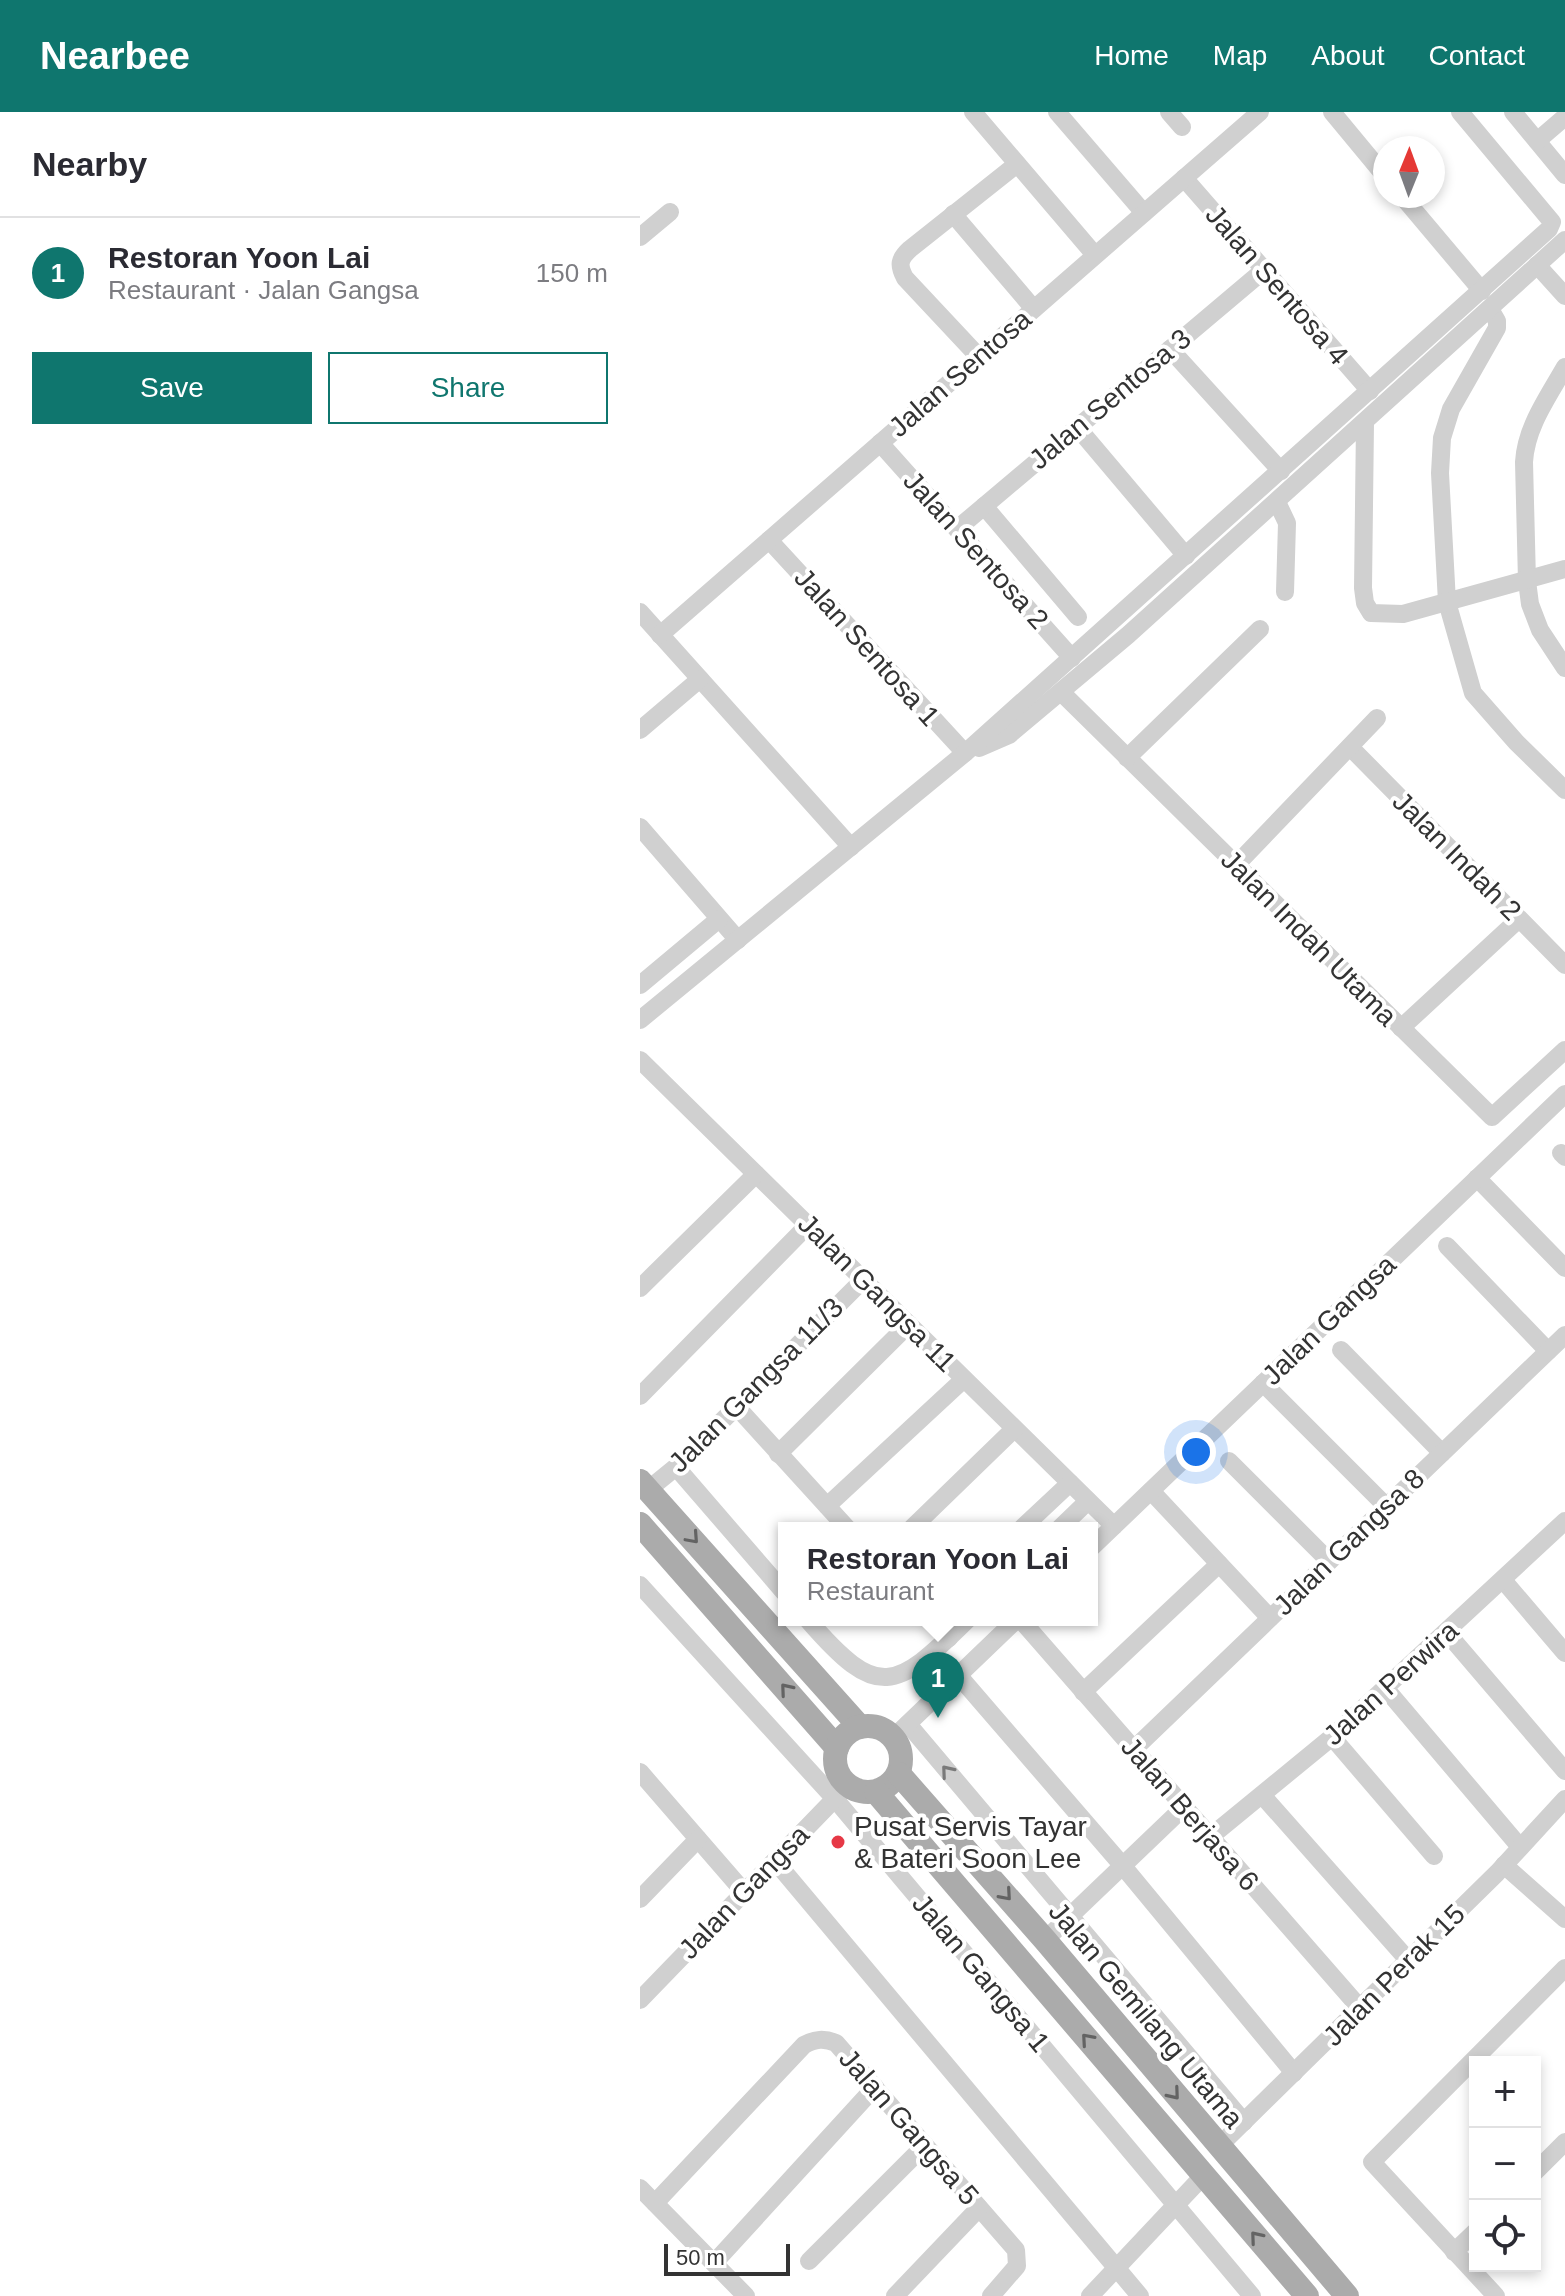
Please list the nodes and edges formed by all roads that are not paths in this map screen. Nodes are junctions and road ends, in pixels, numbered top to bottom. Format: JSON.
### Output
{"nodes":[{"id":1,"x":973,"y":112,"type":"edge"},
{"id":2,"x":1057,"y":112,"type":"edge"},
{"id":3,"x":1169,"y":112,"type":"edge"},
{"id":4,"x":1260,"y":112,"type":"edge"},
{"id":5,"x":1332,"y":112,"type":"edge"},
{"id":6,"x":1460,"y":112,"type":"edge"},
{"id":7,"x":1513,"y":112,"type":"edge"},
{"id":8,"x":1565,"y":117,"type":"edge"},
{"id":9,"x":1182,"y":127,"type":"dead end"},
{"id":10,"x":1537,"y":141,"type":"junction"},
{"id":11,"x":1373,"y":162,"type":"edge"},
{"id":12,"x":1017,"y":164,"type":"junction"},
{"id":13,"x":1565,"y":175,"type":"edge"},
{"id":14,"x":1184,"y":178,"type":"junction"},
{"id":15,"x":1412,"y":208,"type":"edge"},
{"id":16,"x":670,"y":212,"type":"dead end"},
{"id":17,"x":1144,"y":213,"type":"junction"},
{"id":18,"x":953,"y":214,"type":"junction"},
{"id":19,"x":640,"y":237,"type":"edge"},
{"id":20,"x":1565,"y":240,"type":"edge"},
{"id":21,"x":1095,"y":255,"type":"junction"},
{"id":22,"x":1537,"y":265,"type":"junction"},
{"id":23,"x":1264,"y":270,"type":"junction"},
{"id":24,"x":1482,"y":291,"type":"junction"},
{"id":25,"x":1565,"y":296,"type":"edge"},
{"id":26,"x":1034,"y":309,"type":"junction"},
{"id":27,"x":1490,"y":309,"type":"junction"},
{"id":28,"x":1170,"y":349,"type":"junction"},
{"id":29,"x":979,"y":357,"type":"junction"},
{"id":30,"x":1565,"y":367,"type":"edge"},
{"id":31,"x":1370,"y":391,"type":"junction"},
{"id":32,"x":1365,"y":423,"type":"junction"},
{"id":33,"x":1077,"y":427,"type":"junction"},
{"id":34,"x":880,"y":443,"type":"junction"},
{"id":35,"x":1281,"y":471,"type":"junction"},
{"id":36,"x":1277,"y":502,"type":"junction"},
{"id":37,"x":984,"y":506,"type":"junction"},
{"id":38,"x":957,"y":529,"type":"junction"},
{"id":39,"x":769,"y":540,"type":"junction"},
{"id":40,"x":1186,"y":556,"type":"junction"},
{"id":41,"x":1565,"y":569,"type":"edge"},
{"id":42,"x":1527,"y":581,"type":"junction"},
{"id":43,"x":1285,"y":592,"type":"dead end"},
{"id":44,"x":1447,"y":602,"type":"junction"},
{"id":45,"x":640,"y":612,"type":"edge"},
{"id":46,"x":1078,"y":617,"type":"dead end"},
{"id":47,"x":1260,"y":629,"type":"dead end"},
{"id":48,"x":660,"y":635,"type":"junction"},
{"id":49,"x":1072,"y":658,"type":"junction"},
{"id":50,"x":1565,"y":668,"type":"edge"},
{"id":51,"x":700,"y":679,"type":"junction"},
{"id":52,"x":1061,"y":692,"type":"junction"},
{"id":53,"x":1377,"y":718,"type":"dead end"},
{"id":54,"x":641,"y":726,"type":"edge"},
{"id":55,"x":1350,"y":747,"type":"junction"},
{"id":56,"x":965,"y":753,"type":"junction"},
{"id":57,"x":1127,"y":758,"type":"junction"},
{"id":58,"x":1565,"y":790,"type":"edge"},
{"id":59,"x":640,"y":827,"type":"edge"},
{"id":60,"x":851,"y":847,"type":"junction"},
{"id":61,"x":1236,"y":865,"type":"junction"},
{"id":62,"x":719,"y":919,"type":"junction"},
{"id":63,"x":1519,"y":919,"type":"junction"},
{"id":64,"x":738,"y":940,"type":"junction"},
{"id":65,"x":1565,"y":965,"type":"edge"},
{"id":66,"x":640,"y":985,"type":"edge"},
{"id":67,"x":640,"y":1020,"type":"edge"},
{"id":68,"x":1401,"y":1028,"type":"junction"},
{"id":69,"x":1565,"y":1050,"type":"edge"},
{"id":70,"x":640,"y":1060,"type":"edge"},
{"id":71,"x":1565,"y":1094,"type":"edge"},
{"id":72,"x":756,"y":1174,"type":"junction"},
{"id":73,"x":1477,"y":1178,"type":"junction"},
{"id":74,"x":808,"y":1225,"type":"junction"},
{"id":75,"x":1447,"y":1246,"type":"dead end"},
{"id":76,"x":1565,"y":1268,"type":"edge"},
{"id":77,"x":863,"y":1280,"type":"junction"},
{"id":78,"x":640,"y":1288,"type":"edge"},
{"id":79,"x":909,"y":1324,"type":"junction"},
{"id":80,"x":1565,"y":1335,"type":"edge"},
{"id":81,"x":1341,"y":1350,"type":"dead end"},
{"id":82,"x":1548,"y":1351,"type":"junction"},
{"id":83,"x":964,"y":1379,"type":"junction"},
{"id":84,"x":1263,"y":1383,"type":"junction"},
{"id":85,"x":640,"y":1396,"type":"edge"},
{"id":86,"x":736,"y":1406,"type":"junction"},
{"id":87,"x":1014,"y":1429,"type":"junction"},
{"id":88,"x":1442,"y":1453,"type":"junction"},
{"id":89,"x":778,"y":1454,"type":"junction"},
{"id":90,"x":1229,"y":1461,"type":"dead end"},
{"id":91,"x":676,"y":1467,"type":"junction"},
{"id":92,"x":1070,"y":1483,"type":"junction"},
{"id":93,"x":644,"y":1485,"type":"edge"},
{"id":94,"x":1151,"y":1491,"type":"junction"},
{"id":95,"x":1088,"y":1501,"type":"junction"},
{"id":96,"x":827,"y":1506,"type":"junction"},
{"id":97,"x":1386,"y":1506,"type":"junction"},
{"id":98,"x":842,"y":1522,"type":"edge"},
{"id":99,"x":918,"y":1522,"type":"edge"},
{"id":100,"x":1028,"y":1522,"type":"edge"},
{"id":101,"x":1066,"y":1522,"type":"edge"},
{"id":102,"x":640,"y":1524,"type":"edge"},
{"id":103,"x":1114,"y":1526,"type":"junction"},
{"id":104,"x":1563,"y":1526,"type":"edge"},
{"id":105,"x":1098,"y":1541,"type":"edge"},
{"id":106,"x":1329,"y":1561,"type":"junction"},
{"id":107,"x":1219,"y":1564,"type":"junction"},
{"id":108,"x":1503,"y":1580,"type":"junction"},
{"id":109,"x":640,"y":1585,"type":"edge"},
{"id":110,"x":778,"y":1585,"type":"edge"},
{"id":111,"x":1270,"y":1618,"type":"junction"},
{"id":112,"x":802,"y":1626,"type":"edge"},
{"id":113,"x":811,"y":1626,"type":"edge"},
{"id":114,"x":938,"y":1626,"type":"edge"},
{"id":115,"x":961,"y":1626,"type":"edge"},
{"id":116,"x":1011,"y":1626,"type":"edge"},
{"id":117,"x":1023,"y":1626,"type":"edge"},
{"id":118,"x":1447,"y":1633,"type":"junction"},
{"id":119,"x":949,"y":1638,"type":"junction"},
{"id":120,"x":1565,"y":1653,"type":"edge"},
{"id":121,"x":803,"y":1662,"type":"junction"},
{"id":122,"x":958,"y":1675,"type":"junction"},
{"id":123,"x":1386,"y":1689,"type":"junction"},
{"id":124,"x":1083,"y":1692,"type":"junction"},
{"id":125,"x":860,"y":1727,"type":"junction"},
{"id":126,"x":901,"y":1731,"type":"junction"},
{"id":127,"x":1332,"y":1737,"type":"junction"},
{"id":128,"x":837,"y":1748,"type":"junction"},
{"id":129,"x":1134,"y":1749,"type":"junction"},
{"id":130,"x":1565,"y":1771,"type":"edge"},
{"id":131,"x":899,"y":1774,"type":"junction"},
{"id":132,"x":642,"y":1779,"type":"edge"},
{"id":133,"x":842,"y":1792,"type":"junction"},
{"id":134,"x":876,"y":1792,"type":"junction"},
{"id":135,"x":1262,"y":1795,"type":"junction"},
{"id":136,"x":1565,"y":1799,"type":"edge"},
{"id":137,"x":1184,"y":1807,"type":"junction"},
{"id":138,"x":1210,"y":1837,"type":"junction"},
{"id":139,"x":698,"y":1839,"type":"junction"},
{"id":140,"x":1520,"y":1847,"type":"junction"},
{"id":141,"x":1434,"y":1856,"type":"dead end"},
{"id":142,"x":775,"y":1861,"type":"junction"},
{"id":143,"x":1122,"y":1865,"type":"junction"},
{"id":144,"x":1504,"y":1865,"type":"junction"},
{"id":145,"x":744,"y":1892,"type":"junction"},
{"id":146,"x":640,"y":1899,"type":"edge"},
{"id":147,"x":1069,"y":1917,"type":"junction"},
{"id":148,"x":1565,"y":1919,"type":"edge"},
{"id":149,"x":1045,"y":1940,"type":"junction"},
{"id":150,"x":1408,"y":1960,"type":"junction"},
{"id":151,"x":1565,"y":1968,"type":"edge"},
{"id":152,"x":640,"y":2000,"type":"edge"},
{"id":153,"x":1360,"y":2008,"type":"junction"},
{"id":154,"x":1294,"y":2073,"type":"junction"},
{"id":155,"x":875,"y":2087,"type":"junction"},
{"id":156,"x":1244,"y":2122,"type":"junction"},
{"id":157,"x":1565,"y":2142,"type":"edge"},
{"id":158,"x":925,"y":2145,"type":"junction"},
{"id":159,"x":1218,"y":2147,"type":"junction"},
{"id":160,"x":1541,"y":2166,"type":"edge"},
{"id":161,"x":1204,"y":2175,"type":"junction"},
{"id":162,"x":640,"y":2188,"type":"edge"},
{"id":163,"x":655,"y":2203,"type":"junction"},
{"id":164,"x":1176,"y":2205,"type":"junction"},
{"id":165,"x":979,"y":2208,"type":"junction"},
{"id":166,"x":1469,"y":2238,"type":"edge"},
{"id":167,"x":1454,"y":2252,"type":"junction"},
{"id":168,"x":809,"y":2261,"type":"dead end"},
{"id":169,"x":714,"y":2263,"type":"junction"},
{"id":170,"x":1117,"y":2268,"type":"junction"},
{"id":171,"x":746,"y":2296,"type":"edge"},
{"id":172,"x":895,"y":2296,"type":"edge"},
{"id":173,"x":991,"y":2296,"type":"edge"},
{"id":174,"x":1090,"y":2296,"type":"edge"},
{"id":175,"x":1140,"y":2296,"type":"edge"},
{"id":176,"x":1252,"y":2296,"type":"edge"},
{"id":177,"x":1307,"y":2296,"type":"edge"},
{"id":178,"x":1347,"y":2296,"type":"edge"},
{"id":179,"x":1496,"y":2296,"type":"edge"}],
"edges":[{"from":1,"to":12,"type":"street"},
{"from":2,"to":17,"type":"street"},
{"from":3,"to":9,"type":"street"},
{"from":4,"to":14,"type":"street","name":"Jalan Sentosa"},
{"from":5,"to":11,"type":"street"},
{"from":6,"to":24,"type":"street"},
{"from":7,"to":10,"type":"street"},
{"from":8,"to":10,"type":"street"},
{"from":10,"to":13,"type":"street"},
{"from":12,"to":18,"type":"street"},
{"from":12,"to":21,"type":"street"},
{"from":14,"to":17,"type":"street","name":"Jalan Sentosa"},
{"from":14,"to":23,"type":"street","name":"Jalan Sentosa 4"},
{"from":15,"to":24,"type":"street"},
{"from":16,"to":19,"type":"street"},
{"from":17,"to":21,"type":"street","name":"Jalan Sentosa"},
{"from":18,"to":26,"type":"street"},
{"from":18,"to":29,"type":"street"},
{"from":20,"to":22,"type":"street"},
{"from":21,"to":26,"type":"street","name":"Jalan Sentosa"},
{"from":22,"to":25,"type":"street"},
{"from":22,"to":27,"type":"street"},
{"from":23,"to":28,"type":"street","name":"Jalan Sentosa 3"},
{"from":23,"to":31,"type":"street","name":"Jalan Sentosa 4"},
{"from":24,"to":31,"type":"street"},
{"from":26,"to":29,"type":"street","name":"Jalan Sentosa"},
{"from":27,"to":32,"type":"street"},
{"from":27,"to":44,"type":"street"},
{"from":28,"to":33,"type":"street","name":"Jalan Sentosa 3"},
{"from":28,"to":35,"type":"street"},
{"from":29,"to":34,"type":"street","name":"Jalan Sentosa"},
{"from":30,"to":42,"type":"street"},
{"from":31,"to":35,"type":"street"},
{"from":32,"to":36,"type":"street"},
{"from":32,"to":44,"type":"street"},
{"from":33,"to":37,"type":"street","name":"Jalan Sentosa 3"},
{"from":33,"to":40,"type":"street"},
{"from":34,"to":38,"type":"street","name":"Jalan Sentosa 2"},
{"from":34,"to":39,"type":"street","name":"Jalan Sentosa"},
{"from":35,"to":40,"type":"street"},
{"from":36,"to":43,"type":"street"},
{"from":36,"to":52,"type":"street"},
{"from":37,"to":38,"type":"street","name":"Jalan Sentosa 3"},
{"from":37,"to":46,"type":"street"},
{"from":38,"to":49,"type":"street","name":"Jalan Sentosa 2"},
{"from":39,"to":48,"type":"street","name":"Jalan Sentosa"},
{"from":39,"to":56,"type":"street","name":"Jalan Sentosa 1"},
{"from":40,"to":49,"type":"street"},
{"from":41,"to":42,"type":"street"},
{"from":42,"to":44,"type":"street"},
{"from":42,"to":50,"type":"street"},
{"from":44,"to":58,"type":"street"},
{"from":45,"to":48,"type":"street"},
{"from":47,"to":57,"type":"street"},
{"from":48,"to":51,"type":"street"},
{"from":49,"to":56,"type":"street"},
{"from":51,"to":54,"type":"street"},
{"from":51,"to":60,"type":"street"},
{"from":52,"to":56,"type":"street"},
{"from":52,"to":57,"type":"street","name":"Jalan Indah Utama"},
{"from":53,"to":55,"type":"street"},
{"from":55,"to":61,"type":"street"},
{"from":55,"to":63,"type":"street","name":"Jalan Indah 2"},
{"from":56,"to":60,"type":"street"},
{"from":57,"to":61,"type":"street","name":"Jalan Indah Utama"},
{"from":59,"to":62,"type":"street"},
{"from":60,"to":64,"type":"street"},
{"from":61,"to":68,"type":"street","name":"Jalan Indah Utama"},
{"from":62,"to":64,"type":"street"},
{"from":62,"to":66,"type":"street"},
{"from":63,"to":65,"type":"street","name":"Jalan Indah 2"},
{"from":63,"to":68,"type":"street"},
{"from":64,"to":67,"type":"street"},
{"from":68,"to":69,"type":"street","name":"Jalan Indah Utama"},
{"from":70,"to":72,"type":"street","name":"Jalan Gangsa 11"},
{"from":71,"to":73,"type":"street","name":"Jalan Gangsa"},
{"from":72,"to":74,"type":"street","name":"Jalan Gangsa 11"},
{"from":72,"to":78,"type":"street"},
{"from":73,"to":76,"type":"street"},
{"from":73,"to":84,"type":"street","name":"Jalan Gangsa"},
{"from":74,"to":77,"type":"street","name":"Jalan Gangsa 11"},
{"from":74,"to":85,"type":"street"},
{"from":75,"to":82,"type":"street"},
{"from":77,"to":79,"type":"street","name":"Jalan Gangsa 11"},
{"from":77,"to":86,"type":"street","name":"Jalan Gangsa 11/3"},
{"from":79,"to":83,"type":"street","name":"Jalan Gangsa 11"},
{"from":79,"to":89,"type":"street"},
{"from":80,"to":82,"type":"street","name":"Jalan Gangsa 8"},
{"from":81,"to":88,"type":"street"},
{"from":82,"to":88,"type":"street","name":"Jalan Gangsa 8"},
{"from":83,"to":87,"type":"street","name":"Jalan Gangsa 11"},
{"from":83,"to":96,"type":"street"},
{"from":84,"to":94,"type":"street","name":"Jalan Gangsa"},
{"from":84,"to":97,"type":"street"},
{"from":86,"to":89,"type":"street"},
{"from":86,"to":91,"type":"street","name":"Jalan Gangsa 11/3"},
{"from":87,"to":92,"type":"street","name":"Jalan Gangsa 11"},
{"from":87,"to":99,"type":"street"},
{"from":88,"to":97,"type":"street","name":"Jalan Gangsa 8"},
{"from":89,"to":96,"type":"street"},
{"from":90,"to":106,"type":"street"},
{"from":91,"to":93,"type":"street","name":"Jalan Gangsa 11/3"},
{"from":91,"to":110,"type":"street"},
{"from":92,"to":95,"type":"street","name":"Jalan Gangsa 11"},
{"from":92,"to":100,"type":"street"},
{"from":93,"to":121,"type":"main road","one_way":true},
{"from":94,"to":103,"type":"street","name":"Jalan Gangsa"},
{"from":94,"to":107,"type":"street"},
{"from":95,"to":101,"type":"street"},
{"from":95,"to":103,"type":"street","name":"Jalan Gangsa 11"},
{"from":96,"to":98,"type":"street"},
{"from":97,"to":106,"type":"street","name":"Jalan Gangsa 8"},
{"from":128,"to":102,"type":"main road","one_way":true},
{"from":103,"to":105,"type":"street","name":"Jalan Gangsa"},
{"from":104,"to":108,"type":"street","name":"Jalan Perwira"},
{"from":106,"to":111,"type":"street","name":"Jalan Gangsa 8"},
{"from":107,"to":111,"type":"street"},
{"from":107,"to":124,"type":"street"},
{"from":108,"to":118,"type":"street","name":"Jalan Perwira"},
{"from":108,"to":120,"type":"street"},
{"from":109,"to":133,"type":"street","name":"Jalan Gangsa 1"},
{"from":111,"to":129,"type":"street","name":"Jalan Gangsa 8"},
{"from":112,"to":121,"type":"street"},
{"from":113,"to":119,"type":"street"},
{"from":114,"to":119,"type":"street"},
{"from":115,"to":119,"type":"street"},
{"from":116,"to":122,"type":"street"},
{"from":117,"to":124,"type":"street","name":"Jalan Berjasa 6"},
{"from":118,"to":123,"type":"street","name":"Jalan Perwira"},
{"from":118,"to":130,"type":"street"},
{"from":121,"to":125,"type":"main road"},
{"from":122,"to":126,"type":"street"},
{"from":122,"to":143,"type":"street"},
{"from":123,"to":127,"type":"street","name":"Jalan Perwira"},
{"from":123,"to":140,"type":"street"},
{"from":124,"to":129,"type":"street","name":"Jalan Berjasa 6"},
{"from":125,"to":126,"type":"main road"},
{"from":125,"to":128,"type":"main road"},
{"from":126,"to":131,"type":"main road"},
{"from":147,"to":126,"type":"street","one_way":true},
{"from":127,"to":135,"type":"street","name":"Jalan Perwira"},
{"from":127,"to":141,"type":"street"},
{"from":128,"to":133,"type":"main road"},
{"from":129,"to":137,"type":"street","name":"Jalan Berjasa 6"},
{"from":131,"to":134,"type":"main road"},
{"from":131,"to":149,"type":"main road","name":"Jalan Gemilang Utama","one_way":true},
{"from":132,"to":139,"type":"street"},
{"from":133,"to":134,"type":"main road"},
{"from":133,"to":142,"type":"street","name":"Jalan Gangsa"},
{"from":133,"to":164,"type":"street","name":"Jalan Gangsa 1"},
{"from":161,"to":134,"type":"main road","one_way":true},
{"from":135,"to":138,"type":"street","name":"Jalan Perwira"},
{"from":135,"to":150,"type":"street"},
{"from":136,"to":140,"type":"street","name":"Jalan Perak 15"},
{"from":137,"to":138,"type":"street","name":"Jalan Berjasa 6"},
{"from":137,"to":143,"type":"street"},
{"from":138,"to":153,"type":"street","name":"Jalan Berjasa 6"},
{"from":139,"to":145,"type":"street"},
{"from":139,"to":146,"type":"street"},
{"from":140,"to":144,"type":"street","name":"Jalan Perak 15"},
{"from":142,"to":145,"type":"street","name":"Jalan Gangsa"},
{"from":142,"to":170,"type":"street"},
{"from":143,"to":147,"type":"street"},
{"from":143,"to":154,"type":"street"},
{"from":144,"to":148,"type":"street"},
{"from":144,"to":150,"type":"street","name":"Jalan Perak 15"},
{"from":145,"to":152,"type":"street","name":"Jalan Gangsa"},
{"from":147,"to":149,"type":"street"},
{"from":147,"to":156,"type":"street"},
{"from":149,"to":159,"type":"main road","name":"Jalan Gemilang Utama","one_way":true},
{"from":150,"to":153,"type":"street","name":"Jalan Perak 15"},
{"from":151,"to":167,"type":"street"},
{"from":153,"to":154,"type":"street","name":"Jalan Perak 15"},
{"from":154,"to":156,"type":"street","name":"Jalan Perak 15"},
{"from":155,"to":158,"type":"street","name":"Jalan Gangsa 5"},
{"from":155,"to":163,"type":"street","name":"Jalan Gangsa 5"},
{"from":155,"to":169,"type":"street"},
{"from":156,"to":159,"type":"street","name":"Jalan Perak 15"},
{"from":157,"to":160,"type":"street"},
{"from":158,"to":165,"type":"street","name":"Jalan Gangsa 5"},
{"from":158,"to":168,"type":"street"},
{"from":159,"to":178,"type":"main road","name":"Jalan Gemilang Utama"},
{"from":161,"to":164,"type":"street"},
{"from":177,"to":161,"type":"main road","one_way":true},
{"from":162,"to":163,"type":"street"},
{"from":163,"to":169,"type":"street"},
{"from":164,"to":170,"type":"street"},
{"from":164,"to":176,"type":"street","name":"Jalan Gangsa 1"},
{"from":165,"to":172,"type":"street"},
{"from":165,"to":173,"type":"street","name":"Jalan Gangsa 5"},
{"from":166,"to":167,"type":"street"},
{"from":167,"to":179,"type":"street"},
{"from":169,"to":171,"type":"street"},
{"from":170,"to":174,"type":"street"},
{"from":170,"to":175,"type":"street"}]}
